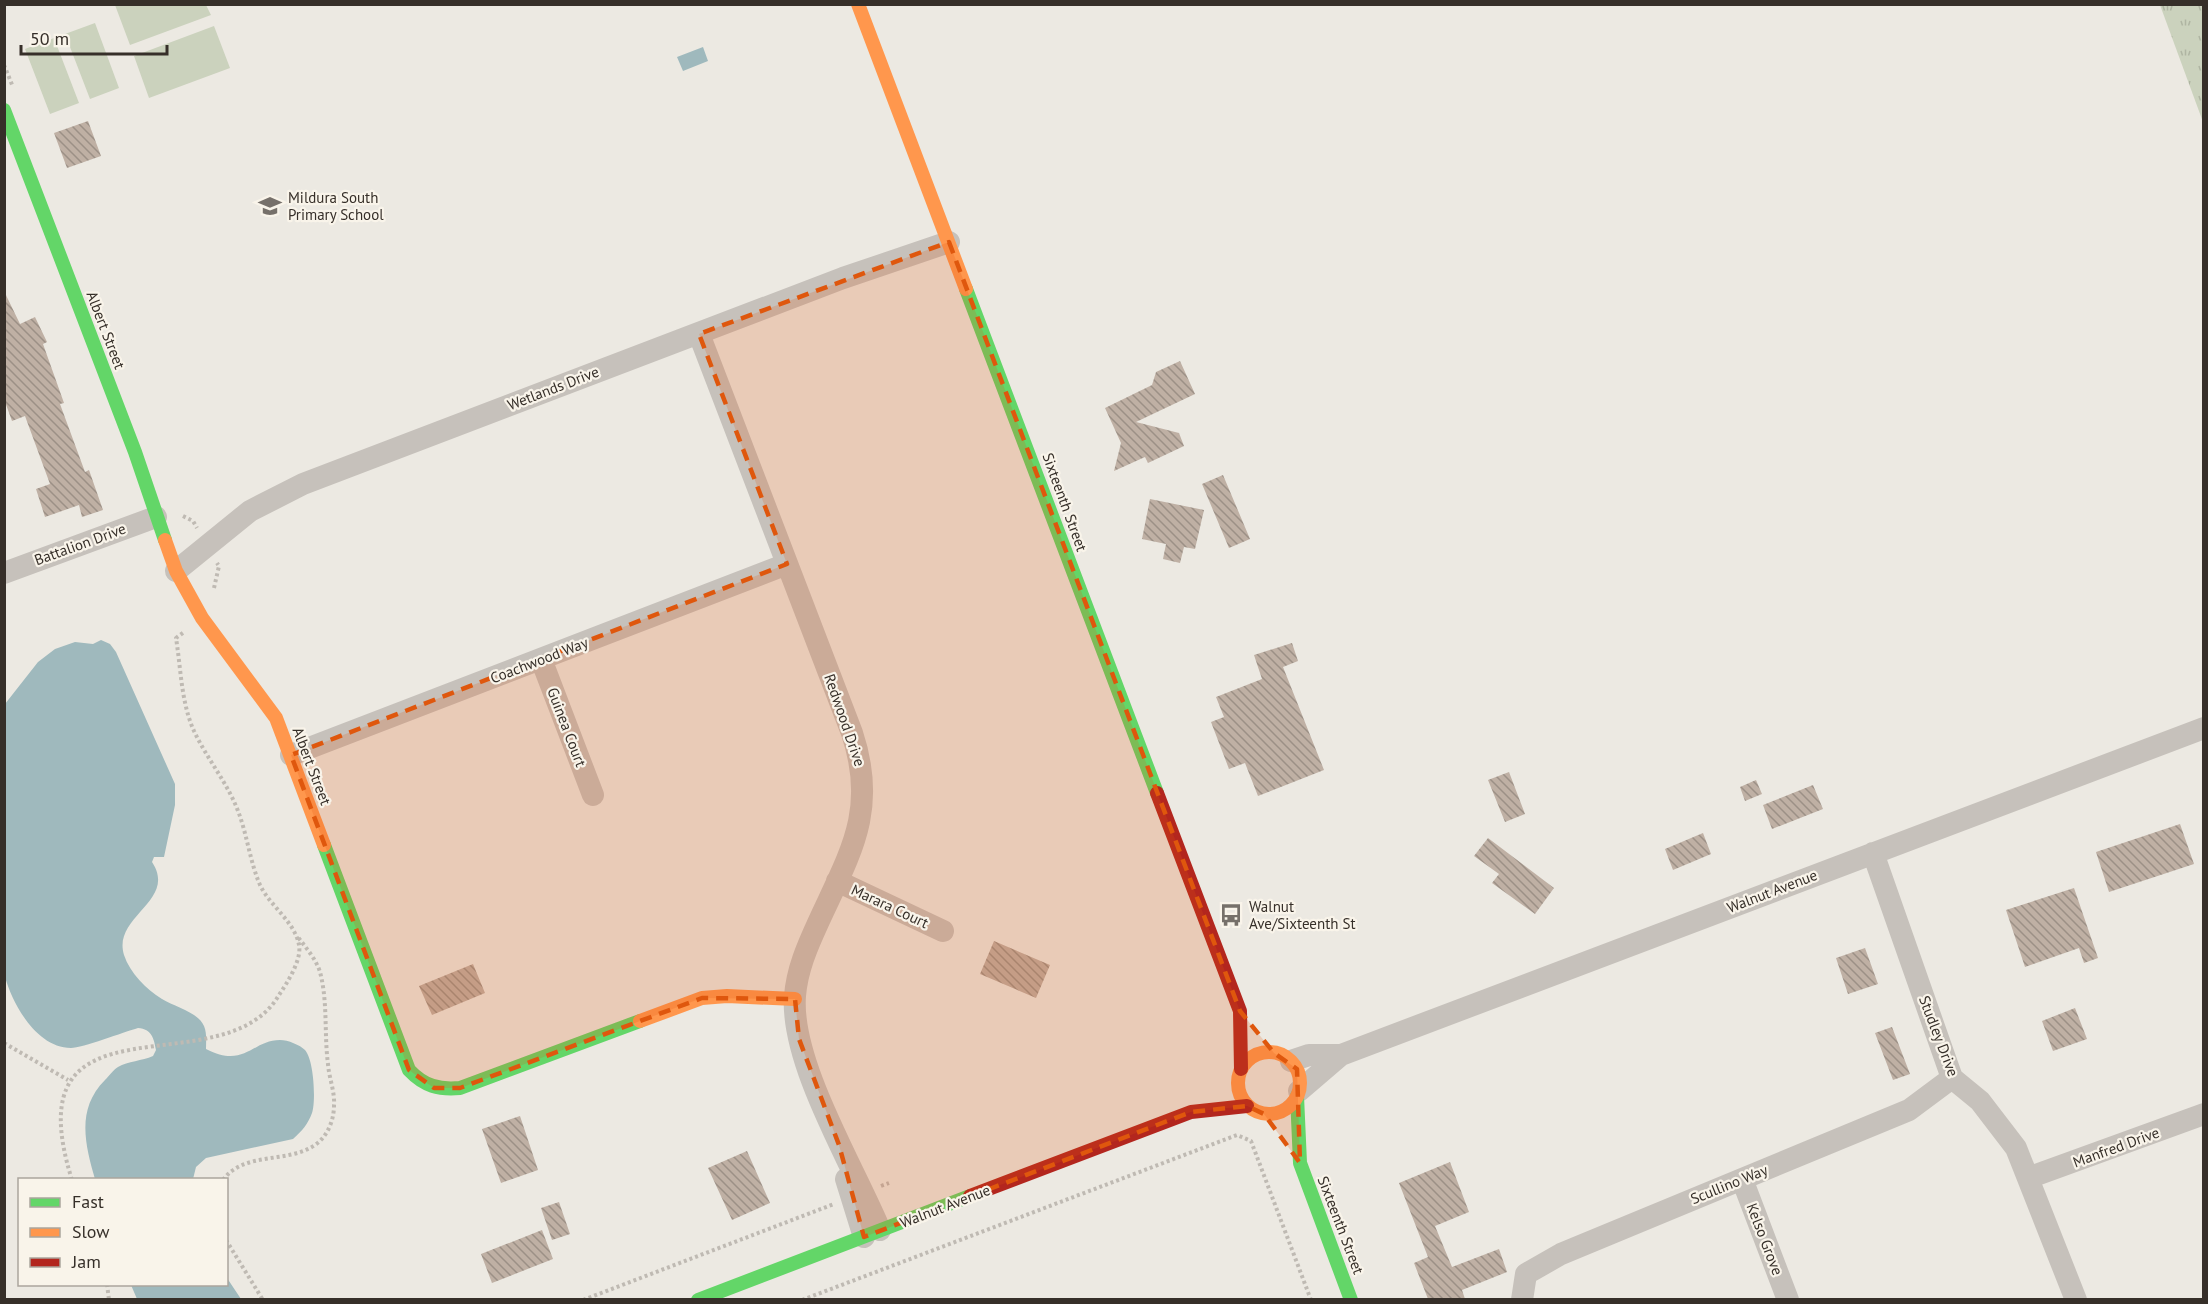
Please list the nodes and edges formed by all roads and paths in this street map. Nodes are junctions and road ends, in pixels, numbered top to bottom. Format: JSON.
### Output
{"nodes":[{"id":1,"x":858,"y":4,"type":"edge"},
{"id":2,"x":4,"y":110,"type":"edge"},
{"id":3,"x":950,"y":242,"type":"junction"},
{"id":4,"x":699,"y":334,"type":"junction"},
{"id":5,"x":156,"y":517,"type":"junction"},
{"id":6,"x":787,"y":564,"type":"junction"},
{"id":7,"x":176,"y":571,"type":"junction"},
{"id":8,"x":4,"y":573,"type":"edge"},
{"id":9,"x":202,"y":618,"type":"junction"},
{"id":10,"x":541,"y":659,"type":"junction"},
{"id":11,"x":2204,"y":728,"type":"edge"},
{"id":12,"x":291,"y":755,"type":"junction"},
{"id":13,"x":593,"y":795,"type":"dead end"},
{"id":14,"x":1873,"y":853,"type":"junction"},
{"id":15,"x":837,"y":881,"type":"junction"},
{"id":16,"x":943,"y":932,"type":"dead end"},
{"id":17,"x":295,"y":933,"type":"junction"},
{"id":18,"x":795,"y":999,"type":"junction"},
{"id":19,"x":1240,"y":1011,"type":"junction"},
{"id":20,"x":1254,"y":1026,"type":"dead end"},
{"id":21,"x":1265,"y":1038,"type":"dead end"},
{"id":22,"x":4,"y":1043,"type":"edge"},
{"id":23,"x":1341,"y":1055,"type":"junction"},
{"id":24,"x":1282,"y":1057,"type":"junction"},
{"id":25,"x":1240,"y":1073,"type":"junction"},
{"id":26,"x":1952,"y":1078,"type":"junction"},
{"id":27,"x":68,"y":1080,"type":"junction"},
{"id":28,"x":1226,"y":1084,"type":"dead end"},
{"id":29,"x":1298,"y":1093,"type":"junction"},
{"id":30,"x":1209,"y":1098,"type":"dead end"},
{"id":31,"x":1247,"y":1106,"type":"junction"},
{"id":32,"x":1191,"y":1112,"type":"junction"},
{"id":33,"x":1264,"y":1114,"type":"junction"},
{"id":34,"x":2204,"y":1114,"type":"edge"},
{"id":35,"x":1273,"y":1128,"type":"dead end"},
{"id":36,"x":1283,"y":1141,"type":"dead end"},
{"id":37,"x":1300,"y":1163,"type":"junction"},
{"id":38,"x":72,"y":1178,"type":"edge"},
{"id":39,"x":224,"y":1178,"type":"edge"},
{"id":40,"x":2028,"y":1178,"type":"junction"},
{"id":41,"x":1742,"y":1179,"type":"junction"},
{"id":42,"x":889,"y":1184,"type":"dead end"},
{"id":43,"x":857,"y":1195,"type":"junction"},
{"id":44,"x":872,"y":1233,"type":"junction"},
{"id":45,"x":228,"y":1243,"type":"edge"},
{"id":46,"x":263,"y":1299,"type":"edge"},
{"id":47,"x":583,"y":1299,"type":"edge"},
{"id":48,"x":698,"y":1299,"type":"edge"},
{"id":49,"x":802,"y":1299,"type":"edge"},
{"id":50,"x":1311,"y":1299,"type":"edge"},
{"id":51,"x":1351,"y":1299,"type":"edge"},
{"id":52,"x":1522,"y":1299,"type":"edge"},
{"id":53,"x":1788,"y":1299,"type":"edge"},
{"id":54,"x":2076,"y":1299,"type":"edge"}],
"edges":[{"from":1,"to":3,"type":"street","name":"Sixteenth Street"},
{"from":2,"to":5,"type":"street","name":"Albert Street"},
{"from":3,"to":4,"type":"street","name":"Wetlands Drive"},
{"from":3,"to":19,"type":"street","name":"Sixteenth Street"},
{"from":4,"to":6,"type":"street","name":"Redwood Drive"},
{"from":4,"to":7,"type":"street","name":"Wetlands Drive"},
{"from":5,"to":7,"type":"street","name":"Albert Street"},
{"from":5,"to":8,"type":"street","name":"Battalion Drive"},
{"from":6,"to":10,"type":"street","name":"Coachwood Way"},
{"from":6,"to":15,"type":"street","name":"Redwood Drive"},
{"from":7,"to":9,"type":"street","name":"Albert Street"},
{"from":9,"to":12,"type":"street","name":"Albert Street"},
{"from":9,"to":17,"type":"path"},
{"from":10,"to":12,"type":"street","name":"Coachwood Way"},
{"from":10,"to":13,"type":"street","name":"Guinea Court"},
{"from":11,"to":14,"type":"street","name":"Walnut Avenue"},
{"from":12,"to":18,"type":"street","name":"Albert Street"},
{"from":14,"to":23,"type":"street","name":"Walnut Avenue"},
{"from":14,"to":26,"type":"street","name":"Studley Drive"},
{"from":15,"to":16,"type":"street","name":"Marara Court"},
{"from":15,"to":18,"type":"street","name":"Redwood Drive"},
{"from":17,"to":27,"type":"path"},
{"from":17,"to":39,"type":"path"},
{"from":18,"to":43,"type":"street","name":"Redwood Drive"},
{"from":19,"to":20,"type":"street","name":"Sixteenth Street"},
{"from":19,"to":25,"type":"street","name":"Sixteenth Street"},
{"from":21,"to":24,"type":"street"},
{"from":22,"to":27,"type":"path"},
{"from":23,"to":24,"type":"street","name":"Walnut Avenue"},
{"from":23,"to":29,"type":"street","name":"Walnut Avenue"},
{"from":24,"to":25,"type":"street"},
{"from":24,"to":29,"type":"street"},
{"from":25,"to":28,"type":"street"},
{"from":25,"to":31,"type":"street"},
{"from":26,"to":40,"type":"street","name":"Studley Drive"},
{"from":26,"to":41,"type":"street","name":"Scullino Way"},
{"from":27,"to":38,"type":"path"},
{"from":29,"to":33,"type":"street"},
{"from":29,"to":37,"type":"street","name":"Sixteenth Street"},
{"from":30,"to":32,"type":"street","name":"Walnut Avenue"},
{"from":31,"to":32,"type":"street","name":"Walnut Avenue"},
{"from":31,"to":33,"type":"street"},
{"from":32,"to":44,"type":"street","name":"Walnut Avenue"},
{"from":33,"to":35,"type":"street"},
{"from":34,"to":40,"type":"street","name":"Manfred Drive"},
{"from":36,"to":37,"type":"street","name":"Sixteenth Street"},
{"from":37,"to":51,"type":"street","name":"Sixteenth Street"},
{"from":40,"to":54,"type":"street","name":"Studley Drive"},
{"from":41,"to":52,"type":"street","name":"Scullino Way"},
{"from":41,"to":53,"type":"street","name":"Kelso Grove"},
{"from":42,"to":43,"type":"path"},
{"from":43,"to":44,"type":"street","name":"Redwood Drive"},
{"from":43,"to":47,"type":"path"},
{"from":44,"to":48,"type":"street","name":"Walnut Avenue"},
{"from":45,"to":46,"type":"path"},
{"from":49,"to":50,"type":"path"}]}
